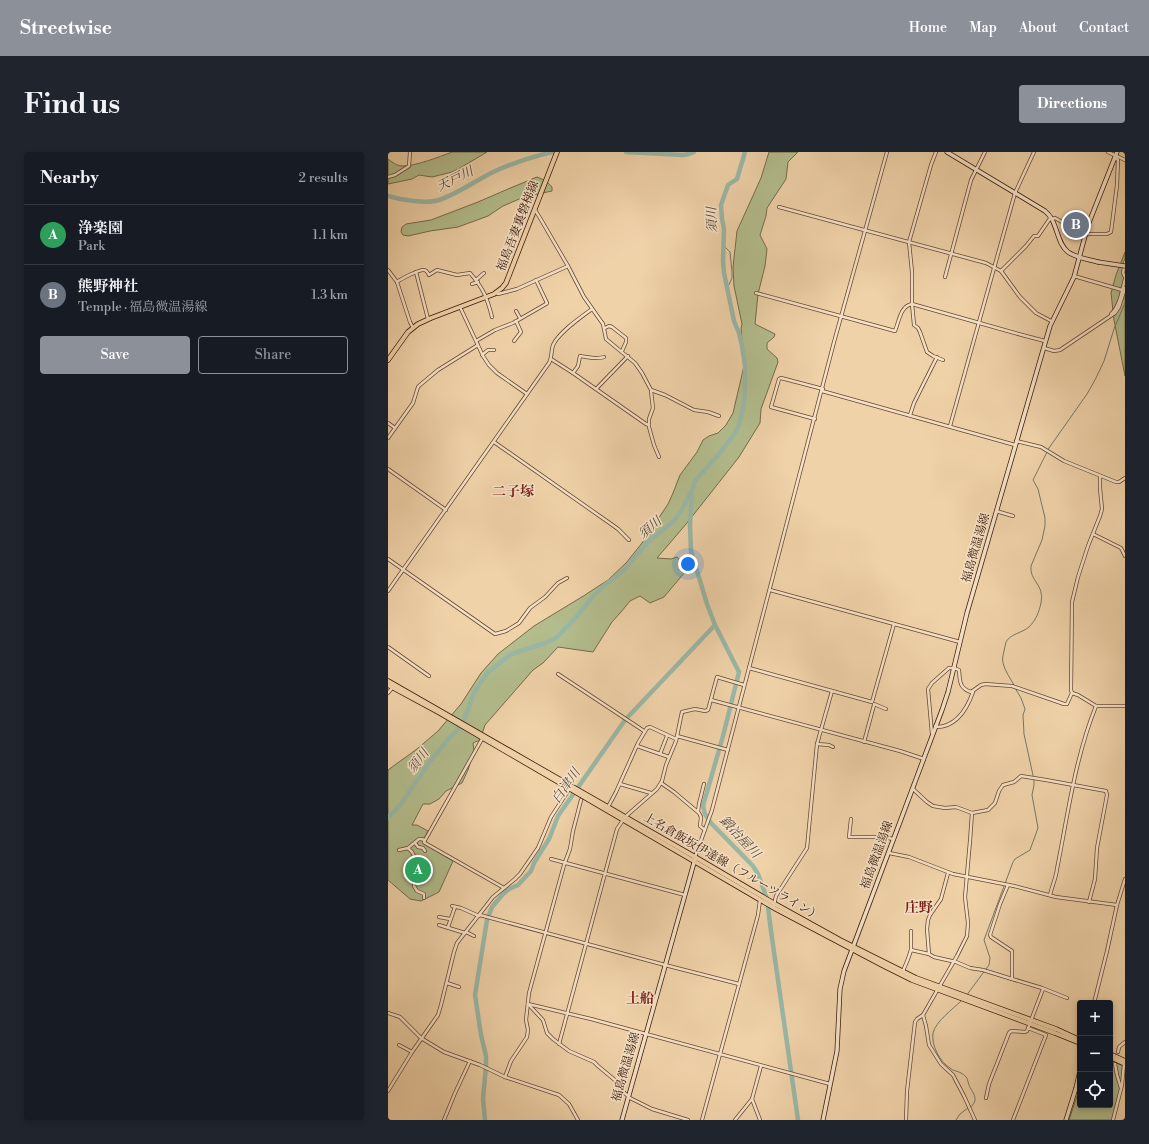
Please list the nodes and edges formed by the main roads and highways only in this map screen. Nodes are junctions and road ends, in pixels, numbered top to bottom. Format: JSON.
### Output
{"nodes":[{"id":1,"x":557,"y":152,"type":"edge"},
{"id":2,"x":947,"y":152,"type":"edge"},
{"id":3,"x":1116,"y":155,"type":"edge"},
{"id":4,"x":1079,"y":257,"type":"junction"},
{"id":5,"x":1125,"y":266,"type":"edge"},
{"id":6,"x":390,"y":354,"type":"edge"},
{"id":7,"x":388,"y":360,"type":"edge"},
{"id":8,"x":388,"y":681,"type":"edge"},
{"id":9,"x":388,"y":685,"type":"edge"},
{"id":10,"x":394,"y":686,"type":"junction"},
{"id":11,"x":469,"y":729,"type":"junction"},
{"id":12,"x":571,"y":788,"type":"junction"},
{"id":13,"x":583,"y":797,"type":"junction"},
{"id":14,"x":624,"y":819,"type":"junction"},
{"id":15,"x":695,"y":859,"type":"junction"},
{"id":16,"x":853,"y":948,"type":"junction"},
{"id":17,"x":938,"y":988,"type":"junction"},
{"id":18,"x":1030,"y":1024,"type":"junction"},
{"id":19,"x":1077,"y":1039,"type":"edge"},
{"id":20,"x":1077,"y":1042,"type":"edge"},
{"id":21,"x":1113,"y":1055,"type":"edge"},
{"id":22,"x":1113,"y":1058,"type":"edge"},
{"id":23,"x":1125,"y":1060,"type":"edge"},
{"id":24,"x":1125,"y":1064,"type":"edge"},
{"id":25,"x":1080,"y":1072,"type":"edge"},
{"id":26,"x":622,"y":1120,"type":"edge"},
{"id":27,"x":823,"y":1120,"type":"edge"},
{"id":28,"x":1066,"y":1120,"type":"edge"}],
"edges":[{"from":1,"to":6,"type":"main road","name":"福島吾妻裏磐梯線"},
{"from":2,"to":4,"type":"main road"},
{"from":3,"to":4,"type":"main road","name":"福島微温湯線"},
{"from":4,"to":5,"type":"main road","bridge":true},
{"from":4,"to":16,"type":"main road","name":"福島微温湯線"},
{"from":6,"to":7,"type":"main road","name":"福島吾妻裏磐梯線"},
{"from":8,"to":10,"type":"main road","name":"上名倉飯坂伊達線（フルーツライン）"},
{"from":9,"to":10,"type":"main road","name":"上名倉飯坂伊達線（フルーツライン）"},
{"from":10,"to":11,"type":"main road","name":"上名倉飯坂伊達線（フルーツライン）"},
{"from":11,"to":12,"type":"main road","name":"上名倉飯坂伊達線（フルーツライン）"},
{"from":11,"to":12,"type":"main road","name":"上名倉飯坂伊達線（フルーツライン）"},
{"from":12,"to":13,"type":"main road","name":"上名倉飯坂伊達線（フルーツライン）"},
{"from":13,"to":14,"type":"main road","name":"上名倉飯坂伊達線（フルーツライン）"},
{"from":13,"to":14,"type":"main road","name":"上名倉飯坂伊達線（フルーツライン）"},
{"from":14,"to":15,"type":"main road","name":"上名倉飯坂伊達線（フルーツライン）"},
{"from":15,"to":16,"type":"main road","name":"上名倉飯坂伊達線（フルーツライン）"},
{"from":15,"to":26,"type":"main road","name":"福島微温湯線"},
{"from":16,"to":17,"type":"main road","name":"上名倉飯坂伊達線（フルーツライン）"},
{"from":16,"to":17,"type":"main road","name":"上名倉飯坂伊達線（フルーツライン）"},
{"from":16,"to":27,"type":"main road","name":"福島微温湯線"},
{"from":17,"to":18,"type":"main road","name":"上名倉飯坂伊達線（フルーツライン）"},
{"from":18,"to":19,"type":"main road","name":"上名倉飯坂伊達線（フルーツライン）"},
{"from":18,"to":20,"type":"main road","name":"上名倉飯坂伊達線（フルーツライン）"},
{"from":21,"to":23,"type":"main road"},
{"from":22,"to":24,"type":"main road"},
{"from":25,"to":28,"type":"main road"}]}
